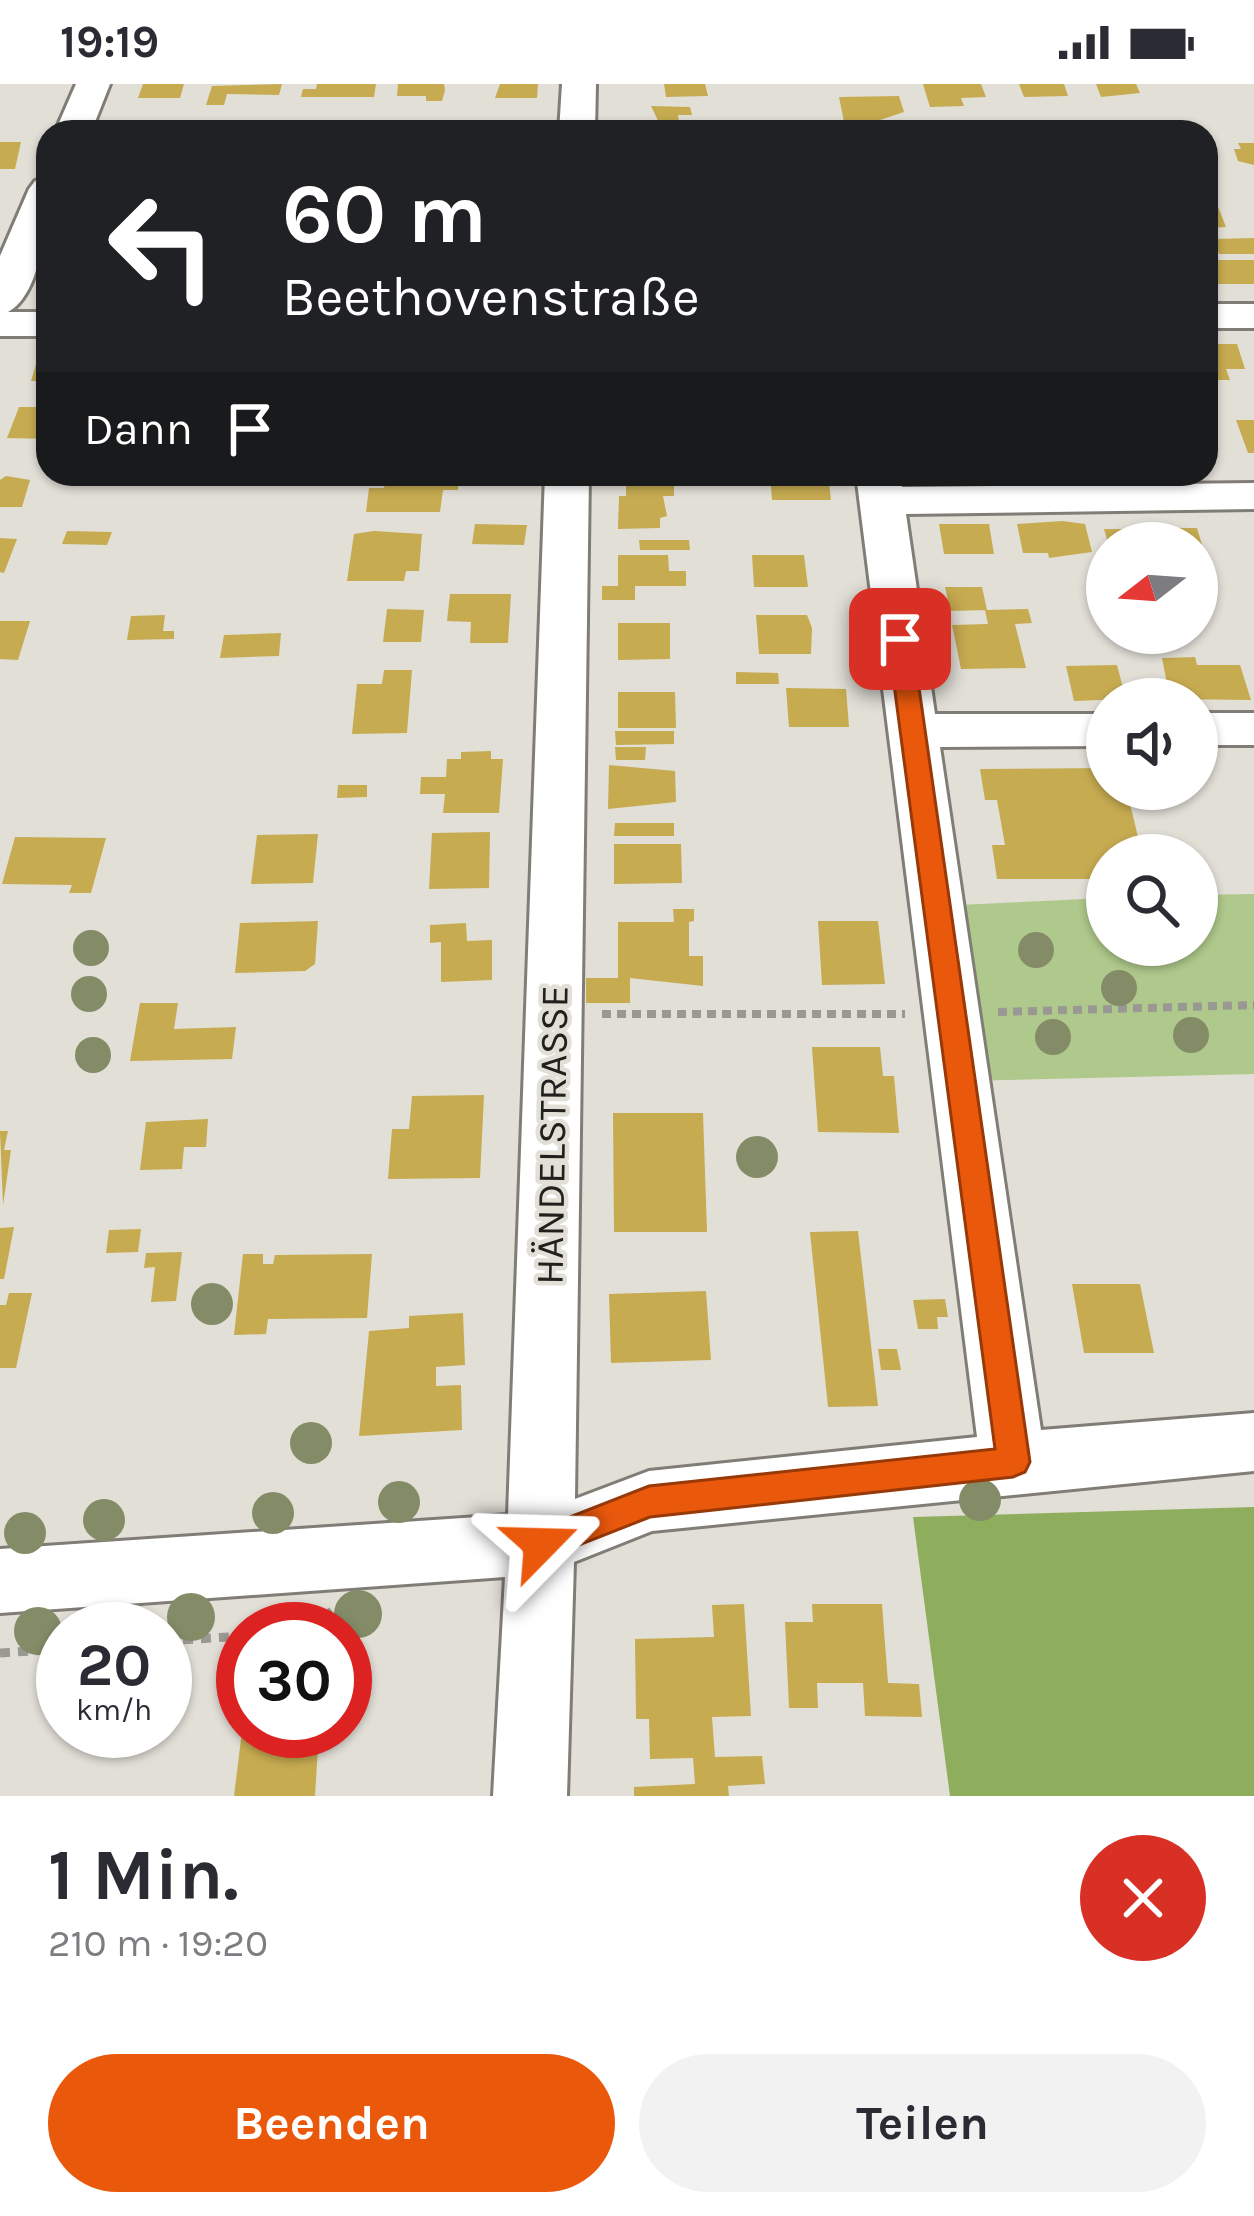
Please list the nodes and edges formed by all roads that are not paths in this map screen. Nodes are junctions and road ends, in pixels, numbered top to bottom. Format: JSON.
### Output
{"nodes":[{"id":1,"x":93,"y":84,"type":"edge"},
{"id":2,"x":579,"y":84,"type":"edge"},
{"id":3,"x":78,"y":120,"type":"edge"},
{"id":4,"x":578,"y":120,"type":"edge"},
{"id":5,"x":36,"y":218,"type":"edge"},
{"id":6,"x":0,"y":302,"type":"edge"},
{"id":7,"x":1218,"y":316,"type":"edge"},
{"id":8,"x":1254,"y":316,"type":"edge"},
{"id":9,"x":0,"y":324,"type":"edge"},
{"id":10,"x":36,"y":324,"type":"edge"},
{"id":11,"x":567,"y":486,"type":"edge"},
{"id":12,"x":880,"y":488,"type":"edge"},
{"id":13,"x":1254,"y":496,"type":"edge"},
{"id":14,"x":1218,"y":729,"type":"edge"},
{"id":15,"x":1254,"y":729,"type":"edge"},
{"id":16,"x":1086,"y":730,"type":"edge"},
{"id":17,"x":913,"y":731,"type":"junction"},
{"id":18,"x":1254,"y":1442,"type":"edge"},
{"id":19,"x":1013,"y":1462,"type":"junction"},
{"id":20,"x":541,"y":1544,"type":"junction"},
{"id":21,"x":0,"y":1581,"type":"edge"},
{"id":22,"x":530,"y":1796,"type":"edge"}],
"edges":[{"from":1,"to":3,"type":"street"},
{"from":2,"to":4,"type":"street"},
{"from":5,"to":6,"type":"street"},
{"from":7,"to":8,"type":"street"},
{"from":9,"to":10,"type":"street"},
{"from":11,"to":20,"type":"street","name":"HÄNDELSTRASSE"},
{"from":12,"to":13,"type":"street"},
{"from":12,"to":17,"type":"street"},
{"from":14,"to":15,"type":"street"},
{"from":16,"to":17,"type":"street"},
{"from":17,"to":19,"type":"street"},
{"from":18,"to":19,"type":"street"},
{"from":19,"to":20,"type":"street"},
{"from":20,"to":21,"type":"street"},
{"from":20,"to":22,"type":"street","name":"HÄNDELSTRASSE"}]}
